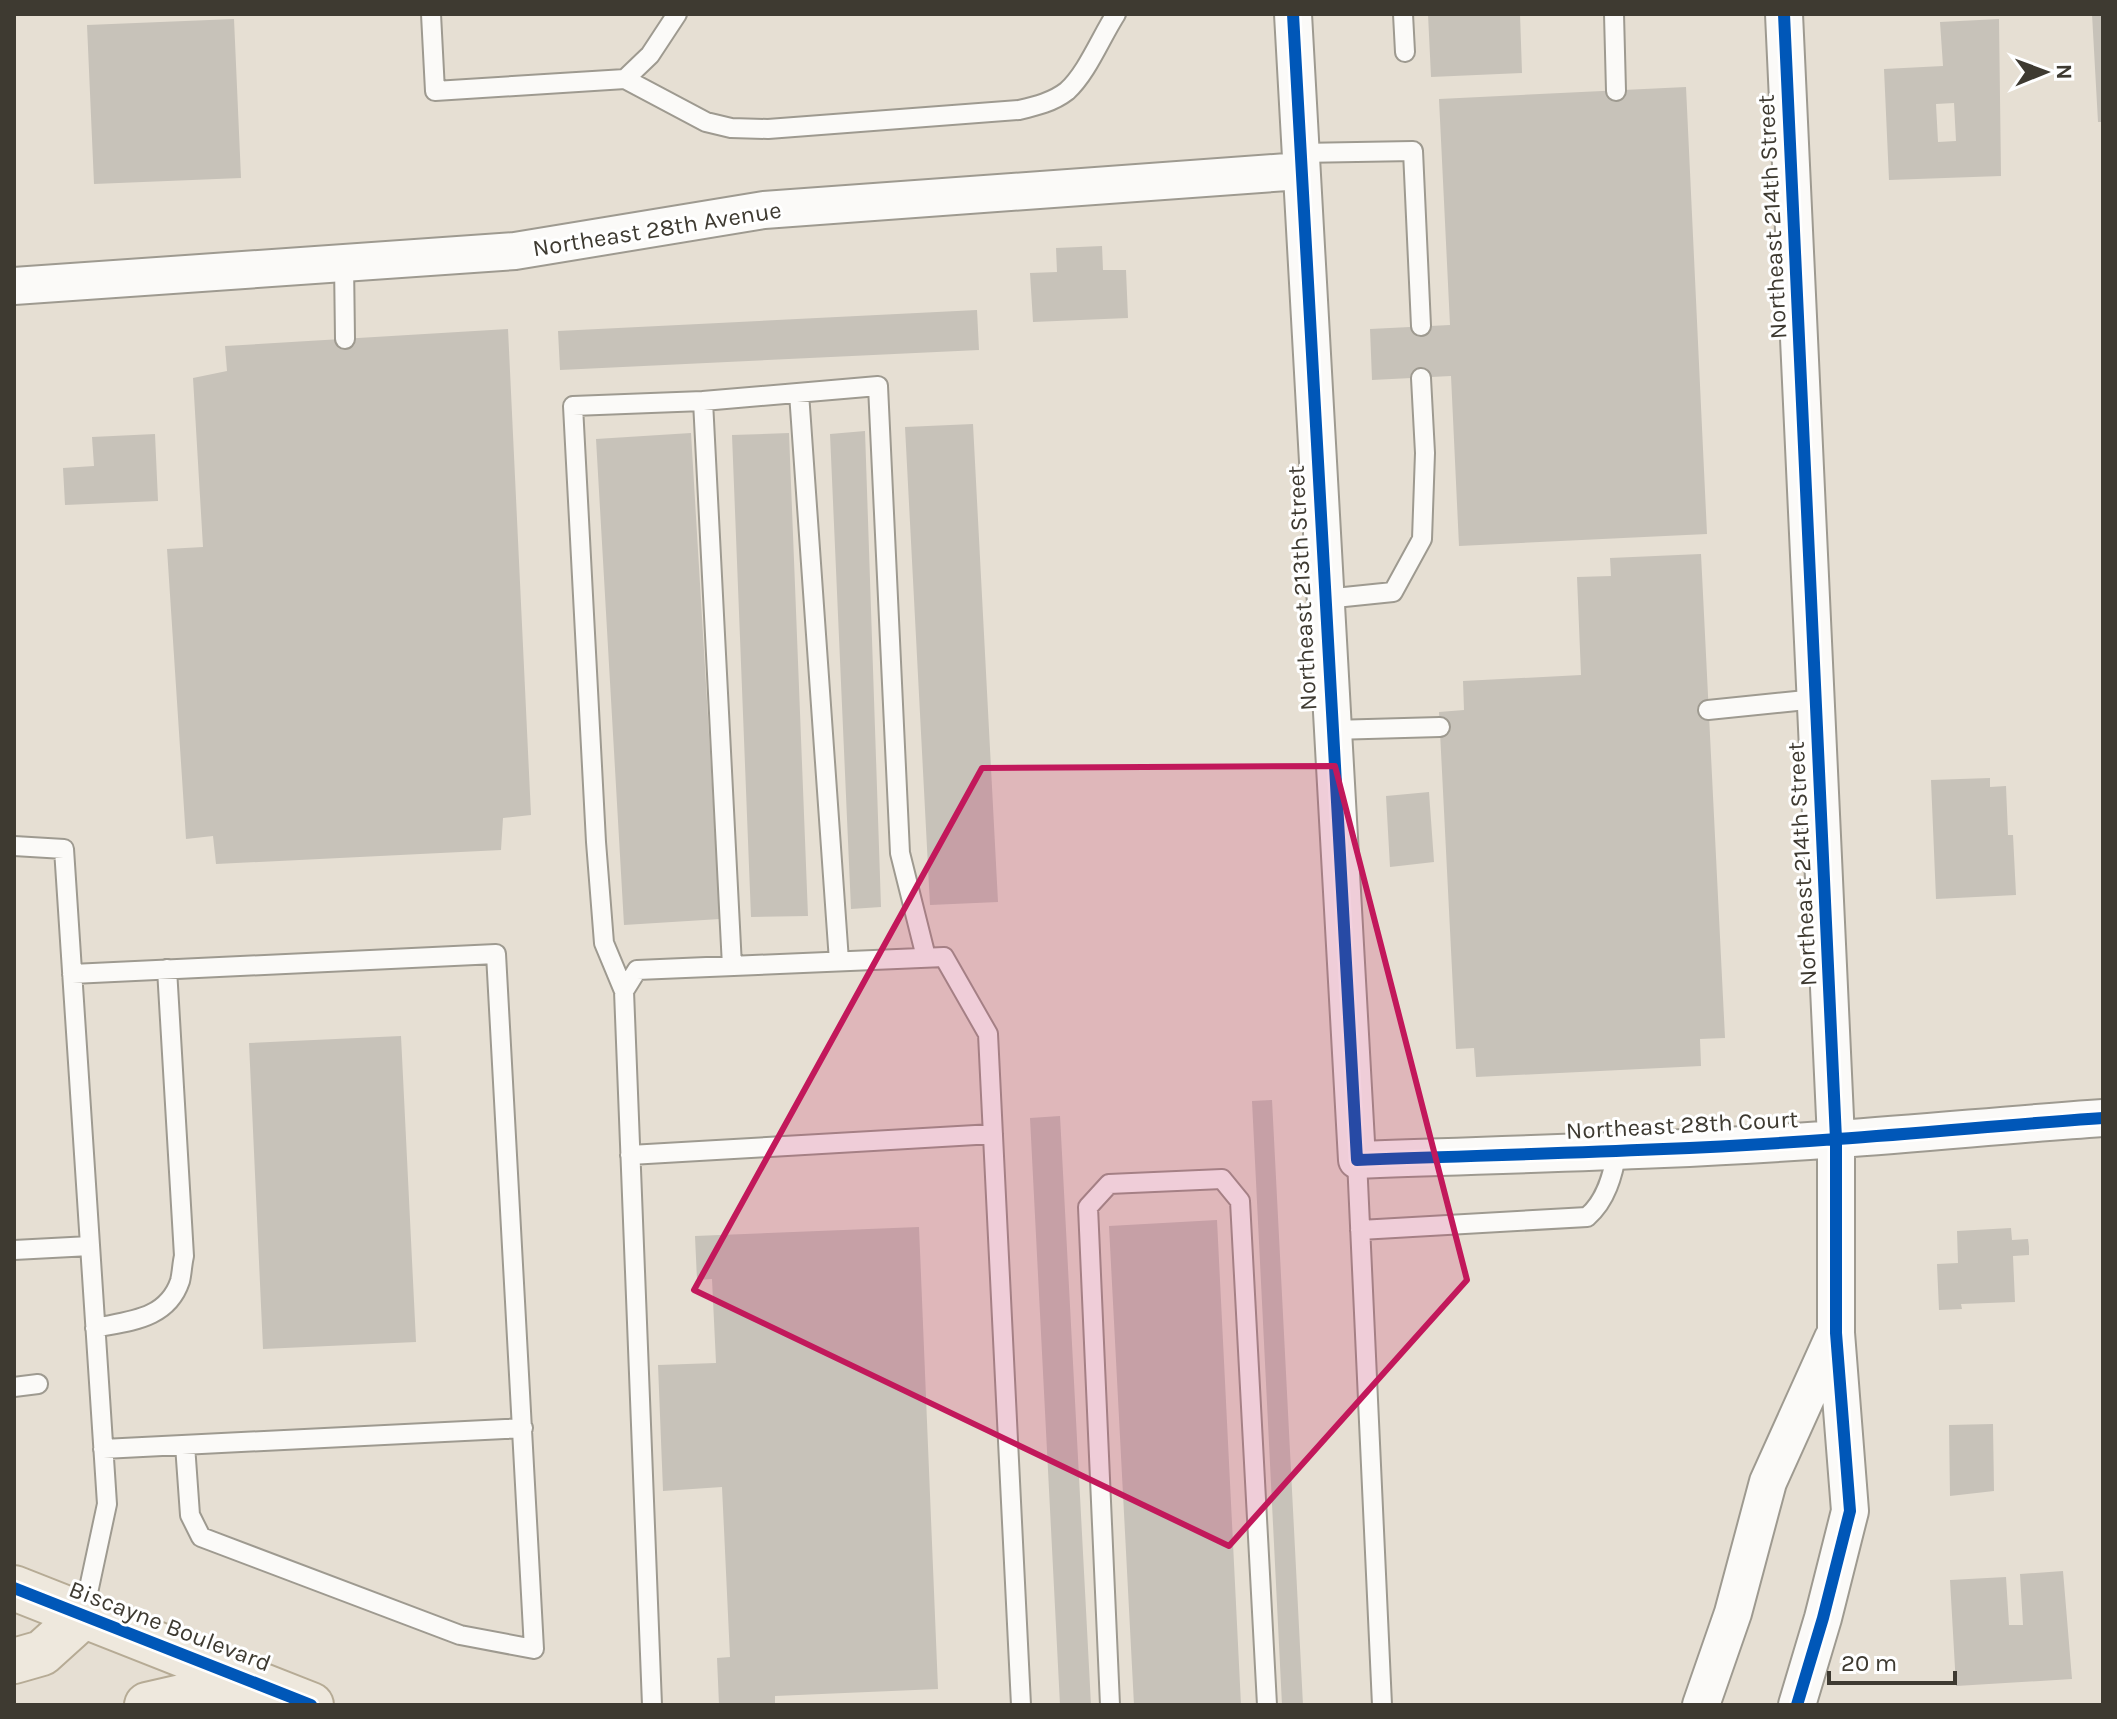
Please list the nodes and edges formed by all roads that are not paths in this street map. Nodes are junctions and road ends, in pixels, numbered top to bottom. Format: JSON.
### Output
{"nodes":[{"id":1,"x":431,"y":14,"type":"edge"},
{"id":2,"x":677,"y":14,"type":"edge"},
{"id":3,"x":1116,"y":14,"type":"edge"},
{"id":4,"x":1293,"y":14,"type":"edge"},
{"id":5,"x":1403,"y":14,"type":"edge"},
{"id":6,"x":1614,"y":14,"type":"edge"},
{"id":7,"x":1784,"y":14,"type":"edge"},
{"id":8,"x":1405,"y":52,"type":"dead end"},
{"id":9,"x":625,"y":79,"type":"junction"},
{"id":10,"x":1616,"y":91,"type":"dead end"},
{"id":11,"x":1300,"y":162,"type":"junction"},
{"id":12,"x":344,"y":263,"type":"junction"},
{"id":13,"x":14,"y":286,"type":"edge"},
{"id":14,"x":1421,"y":326,"type":"dead end"},
{"id":15,"x":345,"y":339,"type":"dead end"},
{"id":16,"x":1421,"y":378,"type":"dead end"},
{"id":17,"x":799,"y":393,"type":"junction"},
{"id":18,"x":703,"y":401,"type":"junction"},
{"id":19,"x":1325,"y":599,"type":"junction"},
{"id":20,"x":1816,"y":699,"type":"junction"},
{"id":21,"x":1708,"y":710,"type":"dead end"},
{"id":22,"x":1440,"y":727,"type":"dead end"},
{"id":23,"x":1332,"y":730,"type":"junction"},
{"id":24,"x":14,"y":846,"type":"edge"},
{"id":25,"x":926,"y":957,"type":"junction"},
{"id":26,"x":839,"y":961,"type":"junction"},
{"id":27,"x":732,"y":966,"type":"junction"},
{"id":28,"x":167,"y":969,"type":"junction"},
{"id":29,"x":72,"y":974,"type":"junction"},
{"id":30,"x":624,"y":991,"type":"junction"},
{"id":31,"x":2103,"y":1118,"type":"edge"},
{"id":32,"x":993,"y":1134,"type":"junction"},
{"id":33,"x":1836,"y":1139,"type":"junction"},
{"id":34,"x":1617,"y":1151,"type":"junction"},
{"id":35,"x":630,"y":1155,"type":"junction"},
{"id":36,"x":1357,"y":1160,"type":"junction"},
{"id":37,"x":1360,"y":1230,"type":"junction"},
{"id":38,"x":90,"y":1246,"type":"junction"},
{"id":39,"x":14,"y":1250,"type":"edge"},
{"id":40,"x":95,"y":1328,"type":"junction"},
{"id":41,"x":1836,"y":1333,"type":"junction"},
{"id":42,"x":38,"y":1384,"type":"dead end"},
{"id":43,"x":14,"y":1387,"type":"edge"},
{"id":44,"x":523,"y":1428,"type":"junction"},
{"id":45,"x":185,"y":1445,"type":"junction"},
{"id":46,"x":103,"y":1449,"type":"junction"},
{"id":47,"x":14,"y":1588,"type":"edge"},
{"id":48,"x":83,"y":1616,"type":"junction"},
{"id":49,"x":14,"y":1661,"type":"edge"},
{"id":50,"x":1381,"y":1681,"type":"junction"},
{"id":51,"x":1401,"y":1683,"type":"dead end"},
{"id":52,"x":308,"y":1704,"type":"edge"},
{"id":53,"x":147,"y":1705,"type":"edge"},
{"id":54,"x":652,"y":1705,"type":"edge"},
{"id":55,"x":1021,"y":1705,"type":"edge"},
{"id":56,"x":1110,"y":1705,"type":"edge"},
{"id":57,"x":1267,"y":1705,"type":"edge"},
{"id":58,"x":1382,"y":1705,"type":"edge"},
{"id":59,"x":1701,"y":1705,"type":"edge"},
{"id":60,"x":1797,"y":1705,"type":"edge"}],
"edges":[{"from":1,"to":9,"type":"lane"},
{"from":2,"to":9,"type":"lane"},
{"from":3,"to":9,"type":"lane"},
{"from":4,"to":11,"type":"street","name":"Northeast 213th Street"},
{"from":5,"to":8,"type":"lane"},
{"from":6,"to":10,"type":"lane"},
{"from":7,"to":20,"type":"street","name":"Northeast 214th Street"},
{"from":11,"to":12,"type":"street","name":"Northeast 28th Avenue"},
{"from":11,"to":14,"type":"lane"},
{"from":11,"to":19,"type":"street","name":"Northeast 213th Street"},
{"from":12,"to":13,"type":"street","name":"Northeast 28th Avenue"},
{"from":12,"to":15,"type":"lane"},
{"from":16,"to":19,"type":"lane"},
{"from":17,"to":18,"type":"lane"},
{"from":17,"to":25,"type":"lane"},
{"from":17,"to":26,"type":"lane"},
{"from":18,"to":27,"type":"lane"},
{"from":18,"to":30,"type":"lane"},
{"from":19,"to":23,"type":"street","name":"Northeast 213th Street"},
{"from":20,"to":21,"type":"lane"},
{"from":20,"to":33,"type":"street","name":"Northeast 214th Street"},
{"from":22,"to":23,"type":"lane"},
{"from":23,"to":36,"type":"street","name":"Northeast 213th Street"},
{"from":24,"to":29,"type":"lane"},
{"from":25,"to":26,"type":"lane"},
{"from":25,"to":32,"type":"lane"},
{"from":26,"to":27,"type":"lane"},
{"from":27,"to":30,"type":"lane"},
{"from":28,"to":29,"type":"lane"},
{"from":28,"to":40,"type":"lane"},
{"from":28,"to":44,"type":"lane"},
{"from":29,"to":38,"type":"lane"},
{"from":30,"to":35,"type":"lane"},
{"from":31,"to":33,"type":"street","name":"Northeast 28th Court"},
{"from":32,"to":35,"type":"lane"},
{"from":32,"to":55,"type":"lane"},
{"from":33,"to":34,"type":"street","name":"Northeast 28th Court"},
{"from":33,"to":41,"type":"street","name":"Northeast 214th Street"},
{"from":34,"to":36,"type":"street","name":"Northeast 28th Court"},
{"from":34,"to":37,"type":"lane"},
{"from":35,"to":54,"type":"lane"},
{"from":36,"to":37,"type":"lane"},
{"from":37,"to":50,"type":"lane"},
{"from":38,"to":39,"type":"lane"},
{"from":38,"to":40,"type":"lane"},
{"from":40,"to":46,"type":"lane"},
{"from":41,"to":59,"type":"street","name":"Northeast 214th Street"},
{"from":41,"to":60,"type":"street","name":"Northeast 214th Street"},
{"from":42,"to":43,"type":"lane"},
{"from":44,"to":45,"type":"lane"},
{"from":44,"to":45,"type":"lane"},
{"from":45,"to":46,"type":"lane"},
{"from":46,"to":48,"type":"lane"},
{"from":47,"to":48,"type":"main road","name":"Biscayne Boulevard"},
{"from":48,"to":49,"type":"main road"},
{"from":48,"to":52,"type":"main road","name":"Biscayne Boulevard"},
{"from":50,"to":51,"type":"lane"},
{"from":50,"to":58,"type":"lane"},
{"from":52,"to":53,"type":"main road"},
{"from":56,"to":57,"type":"lane"}]}
